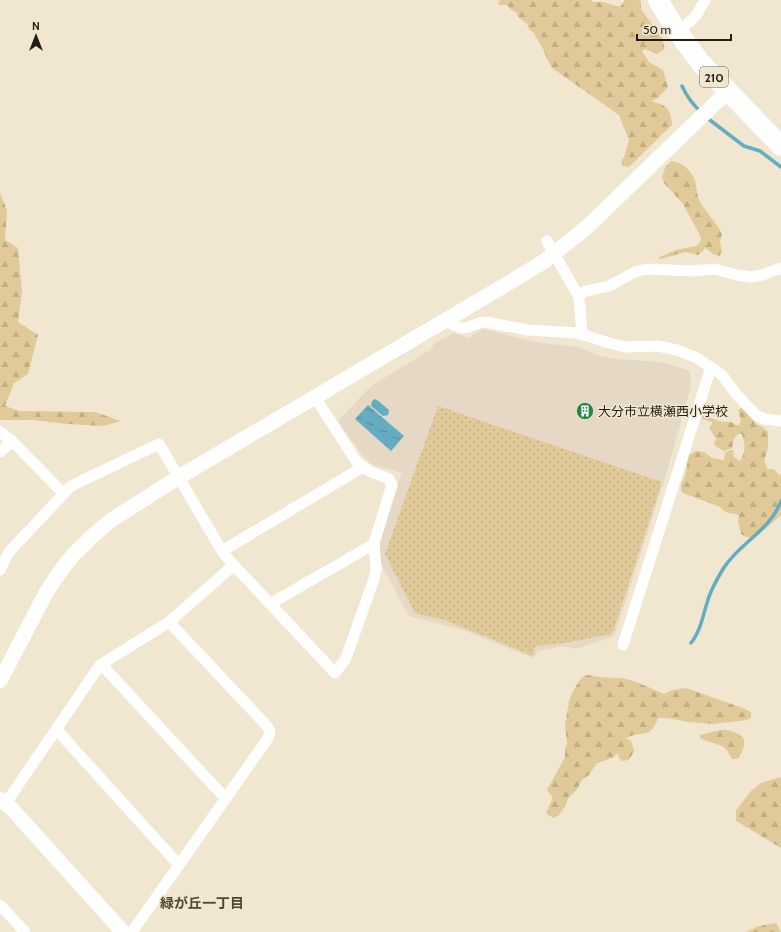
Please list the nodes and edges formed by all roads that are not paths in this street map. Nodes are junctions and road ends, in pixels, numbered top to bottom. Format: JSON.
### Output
{"nodes":[{"id":1,"x":658,"y":0,"type":"edge"},
{"id":2,"x":705,"y":0,"type":"edge"},
{"id":3,"x":678,"y":32,"type":"junction"},
{"id":4,"x":728,"y":92,"type":"junction"},
{"id":5,"x":781,"y":146,"type":"edge"},
{"id":6,"x":547,"y":241,"type":"dead end"},
{"id":7,"x":781,"y":268,"type":"edge"},
{"id":8,"x":578,"y":295,"type":"junction"},
{"id":9,"x":445,"y":320,"type":"junction"},
{"id":10,"x":582,"y":334,"type":"junction"},
{"id":11,"x":711,"y":367,"type":"junction"},
{"id":12,"x":315,"y":397,"type":"junction"},
{"id":13,"x":781,"y":421,"type":"edge"},
{"id":14,"x":0,"y":432,"type":"edge"},
{"id":15,"x":12,"y":441,"type":"junction"},
{"id":16,"x":0,"y":452,"type":"edge"},
{"id":17,"x":363,"y":466,"type":"junction"},
{"id":18,"x":179,"y":477,"type":"junction"},
{"id":19,"x":64,"y":494,"type":"junction"},
{"id":20,"x":374,"y":544,"type":"junction"},
{"id":21,"x":222,"y":551,"type":"junction"},
{"id":22,"x":234,"y":566,"type":"junction"},
{"id":23,"x":0,"y":570,"type":"edge"},
{"id":24,"x":270,"y":604,"type":"junction"},
{"id":25,"x":169,"y":622,"type":"junction"},
{"id":26,"x":623,"y":646,"type":"dead end"},
{"id":27,"x":101,"y":664,"type":"junction"},
{"id":28,"x":0,"y":681,"type":"edge"},
{"id":29,"x":56,"y":729,"type":"junction"},
{"id":30,"x":226,"y":799,"type":"junction"},
{"id":31,"x":3,"y":801,"type":"edge"},
{"id":32,"x":179,"y":864,"type":"junction"},
{"id":33,"x":0,"y":905,"type":"edge"},
{"id":34,"x":25,"y":932,"type":"edge"},
{"id":35,"x":123,"y":932,"type":"edge"},
{"id":36,"x":132,"y":932,"type":"edge"}],
"edges":[{"from":1,"to":3,"type":"highway","number":"210"},
{"from":2,"to":3,"type":"street"},
{"from":3,"to":4,"type":"highway","number":"210"},
{"from":4,"to":5,"type":"highway","number":"210"},
{"from":4,"to":9,"type":"street"},
{"from":6,"to":8,"type":"street"},
{"from":7,"to":8,"type":"street"},
{"from":8,"to":10,"type":"street"},
{"from":9,"to":10,"type":"street"},
{"from":9,"to":12,"type":"street"},
{"from":10,"to":11,"type":"street"},
{"from":11,"to":13,"type":"street"},
{"from":11,"to":26,"type":"street"},
{"from":12,"to":17,"type":"street"},
{"from":12,"to":18,"type":"street"},
{"from":14,"to":15,"type":"street"},
{"from":15,"to":16,"type":"street"},
{"from":15,"to":19,"type":"street"},
{"from":17,"to":20,"type":"street"},
{"from":17,"to":21,"type":"street"},
{"from":18,"to":19,"type":"street"},
{"from":18,"to":21,"type":"street"},
{"from":18,"to":28,"type":"street"},
{"from":19,"to":23,"type":"street"},
{"from":20,"to":24,"type":"street"},
{"from":20,"to":24,"type":"street"},
{"from":21,"to":22,"type":"street"},
{"from":22,"to":24,"type":"street"},
{"from":22,"to":25,"type":"street"},
{"from":25,"to":27,"type":"street"},
{"from":25,"to":30,"type":"street"},
{"from":27,"to":29,"type":"street"},
{"from":27,"to":30,"type":"street"},
{"from":29,"to":31,"type":"street"},
{"from":29,"to":32,"type":"street"},
{"from":30,"to":32,"type":"street"},
{"from":31,"to":35,"type":"street"},
{"from":32,"to":36,"type":"street"},
{"from":33,"to":34,"type":"street"}]}
